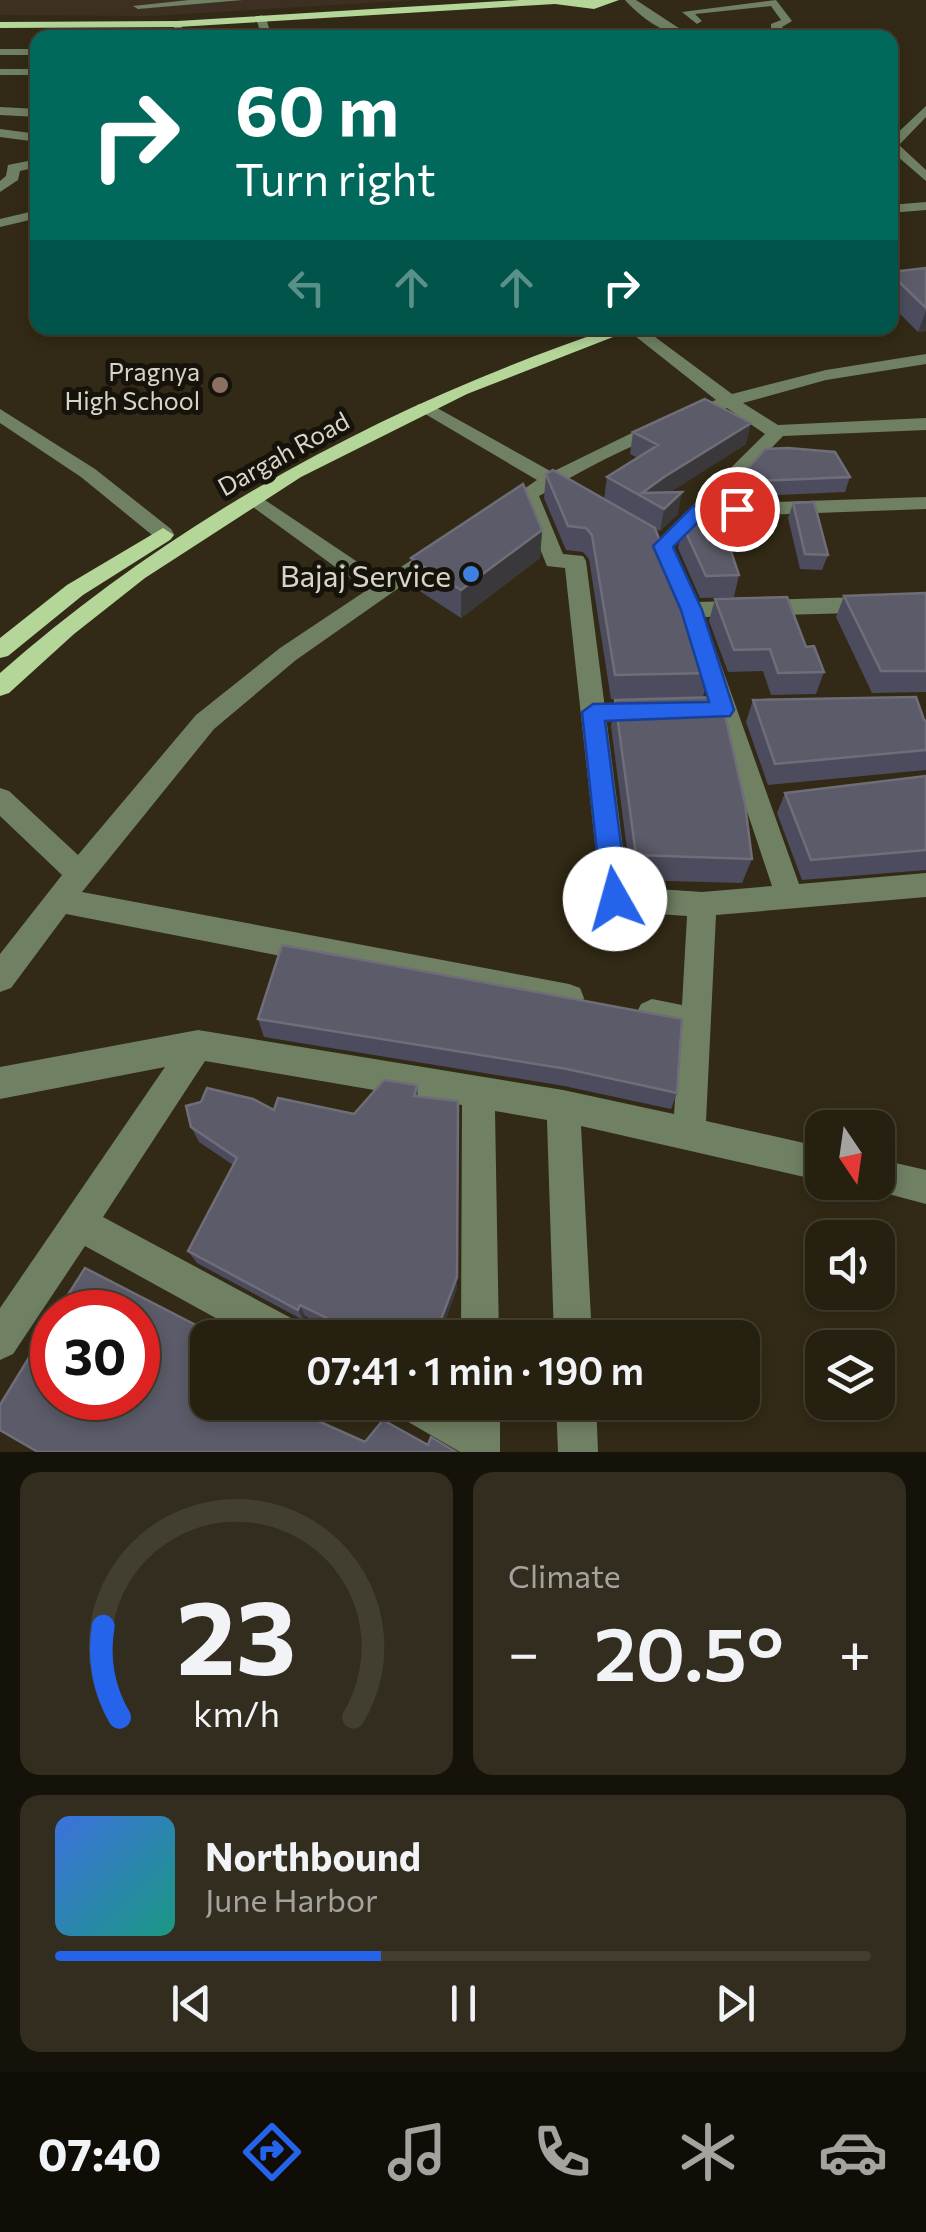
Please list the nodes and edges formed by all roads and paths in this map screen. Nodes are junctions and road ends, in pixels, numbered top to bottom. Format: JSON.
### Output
{"nodes":[{"id":1,"x":238,"y":0,"type":"edge"},
{"id":2,"x":488,"y":0,"type":"edge"},
{"id":3,"x":568,"y":0,"type":"edge"},
{"id":4,"x":614,"y":0,"type":"edge"},
{"id":5,"x":630,"y":0,"type":"edge"},
{"id":6,"x":556,"y":1,"type":"edge"},
{"id":7,"x":772,"y":2,"type":"edge"},
{"id":8,"x":138,"y":3,"type":"edge"},
{"id":9,"x":594,"y":3,"type":"edge"},
{"id":10,"x":374,"y":11,"type":"junction"},
{"id":11,"x":261,"y":18,"type":"junction"},
{"id":12,"x":139,"y":20,"type":"junction"},
{"id":13,"x":697,"y":21,"type":"dead end"},
{"id":14,"x":0,"y":22,"type":"edge"},
{"id":15,"x":178,"y":24,"type":"junction"},
{"id":16,"x":175,"y":30,"type":"edge"},
{"id":17,"x":265,"y":30,"type":"edge"},
{"id":18,"x":371,"y":30,"type":"edge"},
{"id":19,"x":597,"y":30,"type":"edge"},
{"id":20,"x":675,"y":30,"type":"edge"},
{"id":21,"x":779,"y":30,"type":"edge"},
{"id":22,"x":0,"y":52,"type":"edge"},
{"id":23,"x":30,"y":52,"type":"edge"},
{"id":24,"x":0,"y":72,"type":"edge"},
{"id":25,"x":30,"y":72,"type":"edge"},
{"id":26,"x":7,"y":110,"type":"edge"},
{"id":27,"x":926,"y":110,"type":"edge"},
{"id":28,"x":0,"y":119,"type":"edge"},
{"id":29,"x":0,"y":133,"type":"edge"},
{"id":30,"x":30,"y":137,"type":"edge"},
{"id":31,"x":902,"y":155,"type":"edge"},
{"id":32,"x":6,"y":167,"type":"edge"},
{"id":33,"x":926,"y":177,"type":"edge"},
{"id":34,"x":0,"y":188,"type":"edge"},
{"id":35,"x":898,"y":206,"type":"edge"},
{"id":36,"x":926,"y":206,"type":"edge"},
{"id":37,"x":30,"y":216,"type":"edge"},
{"id":38,"x":0,"y":222,"type":"edge"},
{"id":39,"x":565,"y":335,"type":"edge"},
{"id":40,"x":610,"y":335,"type":"edge"},
{"id":41,"x":640,"y":335,"type":"edge"},
{"id":42,"x":926,"y":359,"type":"edge"},
{"id":43,"x":726,"y":400,"type":"junction"},
{"id":44,"x":424,"y":408,"type":"junction"},
{"id":45,"x":0,"y":414,"type":"edge"},
{"id":46,"x":926,"y":424,"type":"edge"},
{"id":47,"x":778,"y":431,"type":"junction"},
{"id":48,"x":551,"y":480,"type":"junction"},
{"id":49,"x":528,"y":494,"type":"junction"},
{"id":50,"x":253,"y":498,"type":"junction"},
{"id":51,"x":583,"y":499,"type":"edge"},
{"id":52,"x":926,"y":504,"type":"edge"},
{"id":53,"x":699,"y":510,"type":"junction"},
{"id":54,"x":481,"y":525,"type":"edge"},
{"id":55,"x":164,"y":534,"type":"junction"},
{"id":56,"x":450,"y":545,"type":"edge"},
{"id":57,"x":384,"y":590,"type":"junction"},
{"id":58,"x":926,"y":602,"type":"edge"},
{"id":59,"x":692,"y":610,"type":"junction"},
{"id":60,"x":0,"y":650,"type":"edge"},
{"id":61,"x":0,"y":687,"type":"edge"},
{"id":62,"x":762,"y":709,"type":"edge"},
{"id":63,"x":713,"y":711,"type":"junction"},
{"id":64,"x":790,"y":797,"type":"edge"},
{"id":65,"x":0,"y":800,"type":"edge"},
{"id":66,"x":754,"y":801,"type":"junction"},
{"id":67,"x":79,"y":874,"type":"junction"},
{"id":68,"x":926,"y":885,"type":"edge"},
{"id":69,"x":790,"y":897,"type":"junction"},
{"id":70,"x":59,"y":900,"type":"junction"},
{"id":71,"x":702,"y":904,"type":"junction"},
{"id":72,"x":0,"y":978,"type":"edge"},
{"id":73,"x":697,"y":1023,"type":"junction"},
{"id":74,"x":198,"y":1045,"type":"junction"},
{"id":75,"x":0,"y":1084,"type":"edge"},
{"id":76,"x":478,"y":1092,"type":"junction"},
{"id":77,"x":563,"y":1106,"type":"junction"},
{"id":78,"x":689,"y":1132,"type":"junction"},
{"id":79,"x":805,"y":1160,"type":"edge"},
{"id":80,"x":895,"y":1180,"type":"edge"},
{"id":81,"x":926,"y":1187,"type":"edge"},
{"id":82,"x":77,"y":1222,"type":"junction"},
{"id":83,"x":258,"y":1320,"type":"edge"},
{"id":84,"x":480,"y":1320,"type":"edge"},
{"id":85,"x":572,"y":1320,"type":"edge"},
{"id":86,"x":0,"y":1342,"type":"edge"},
{"id":87,"x":454,"y":1420,"type":"edge"},
{"id":88,"x":577,"y":1420,"type":"edge"},
{"id":89,"x":480,"y":1431,"type":"edge"},
{"id":90,"x":578,"y":1452,"type":"edge"}],
"edges":[{"from":1,"to":8,"type":"street"},
{"from":2,"to":12,"type":"main road"},
{"from":3,"to":6,"type":"main road"},
{"from":4,"to":9,"type":"main road"},
{"from":5,"to":20,"type":"street"},
{"from":6,"to":9,"type":"main road"},
{"from":6,"to":10,"type":"main road"},
{"from":7,"to":13,"type":"street"},
{"from":7,"to":21,"type":"street"},
{"from":8,"to":12,"type":"street"},
{"from":9,"to":19,"type":"street"},
{"from":10,"to":11,"type":"main road"},
{"from":10,"to":18,"type":"street"},
{"from":11,"to":15,"type":"main road"},
{"from":11,"to":17,"type":"street"},
{"from":12,"to":14,"type":"main road"},
{"from":14,"to":15,"type":"main road"},
{"from":15,"to":16,"type":"street"},
{"from":22,"to":23,"type":"street"},
{"from":24,"to":25,"type":"street"},
{"from":26,"to":28,"type":"street"},
{"from":27,"to":31,"type":"street"},
{"from":29,"to":30,"type":"street"},
{"from":31,"to":33,"type":"street"},
{"from":32,"to":34,"type":"street"},
{"from":35,"to":36,"type":"street"},
{"from":37,"to":38,"type":"street"},
{"from":39,"to":55,"type":"main road","name":"Dargah Road"},
{"from":40,"to":44,"type":"main road","name":"Dargah Road"},
{"from":41,"to":43,"type":"street"},
{"from":42,"to":43,"type":"street"},
{"from":43,"to":47,"type":"street"},
{"from":43,"to":48,"type":"street"},
{"from":44,"to":48,"type":"street"},
{"from":44,"to":50,"type":"main road","name":"Dargah Road"},
{"from":45,"to":55,"type":"street"},
{"from":46,"to":47,"type":"street"},
{"from":47,"to":53,"type":"street"},
{"from":48,"to":49,"type":"street"},
{"from":48,"to":51,"type":"street"},
{"from":49,"to":54,"type":"street"},
{"from":49,"to":71,"type":"street"},
{"from":50,"to":57,"type":"street"},
{"from":50,"to":61,"type":"main road","name":"Dargah Road"},
{"from":52,"to":53,"type":"street"},
{"from":53,"to":59,"type":"street"},
{"from":55,"to":60,"type":"main road","name":"Dargah Road"},
{"from":56,"to":57,"type":"street"},
{"from":57,"to":67,"type":"street"},
{"from":58,"to":59,"type":"street"},
{"from":59,"to":63,"type":"street"},
{"from":62,"to":63,"type":"street"},
{"from":63,"to":66,"type":"street"},
{"from":64,"to":66,"type":"street"},
{"from":65,"to":67,"type":"street"},
{"from":66,"to":69,"type":"street"},
{"from":67,"to":70,"type":"street"},
{"from":68,"to":69,"type":"street"},
{"from":69,"to":71,"type":"street"},
{"from":70,"to":72,"type":"street"},
{"from":70,"to":73,"type":"street"},
{"from":71,"to":73,"type":"street"},
{"from":73,"to":78,"type":"street"},
{"from":74,"to":75,"type":"street"},
{"from":74,"to":76,"type":"street"},
{"from":74,"to":82,"type":"street"},
{"from":76,"to":77,"type":"street"},
{"from":76,"to":84,"type":"street"},
{"from":77,"to":78,"type":"street"},
{"from":77,"to":85,"type":"street"},
{"from":78,"to":79,"type":"street"},
{"from":80,"to":81,"type":"street"},
{"from":82,"to":83,"type":"street"},
{"from":82,"to":86,"type":"street"},
{"from":87,"to":89,"type":"street"},
{"from":88,"to":90,"type":"street"}]}
